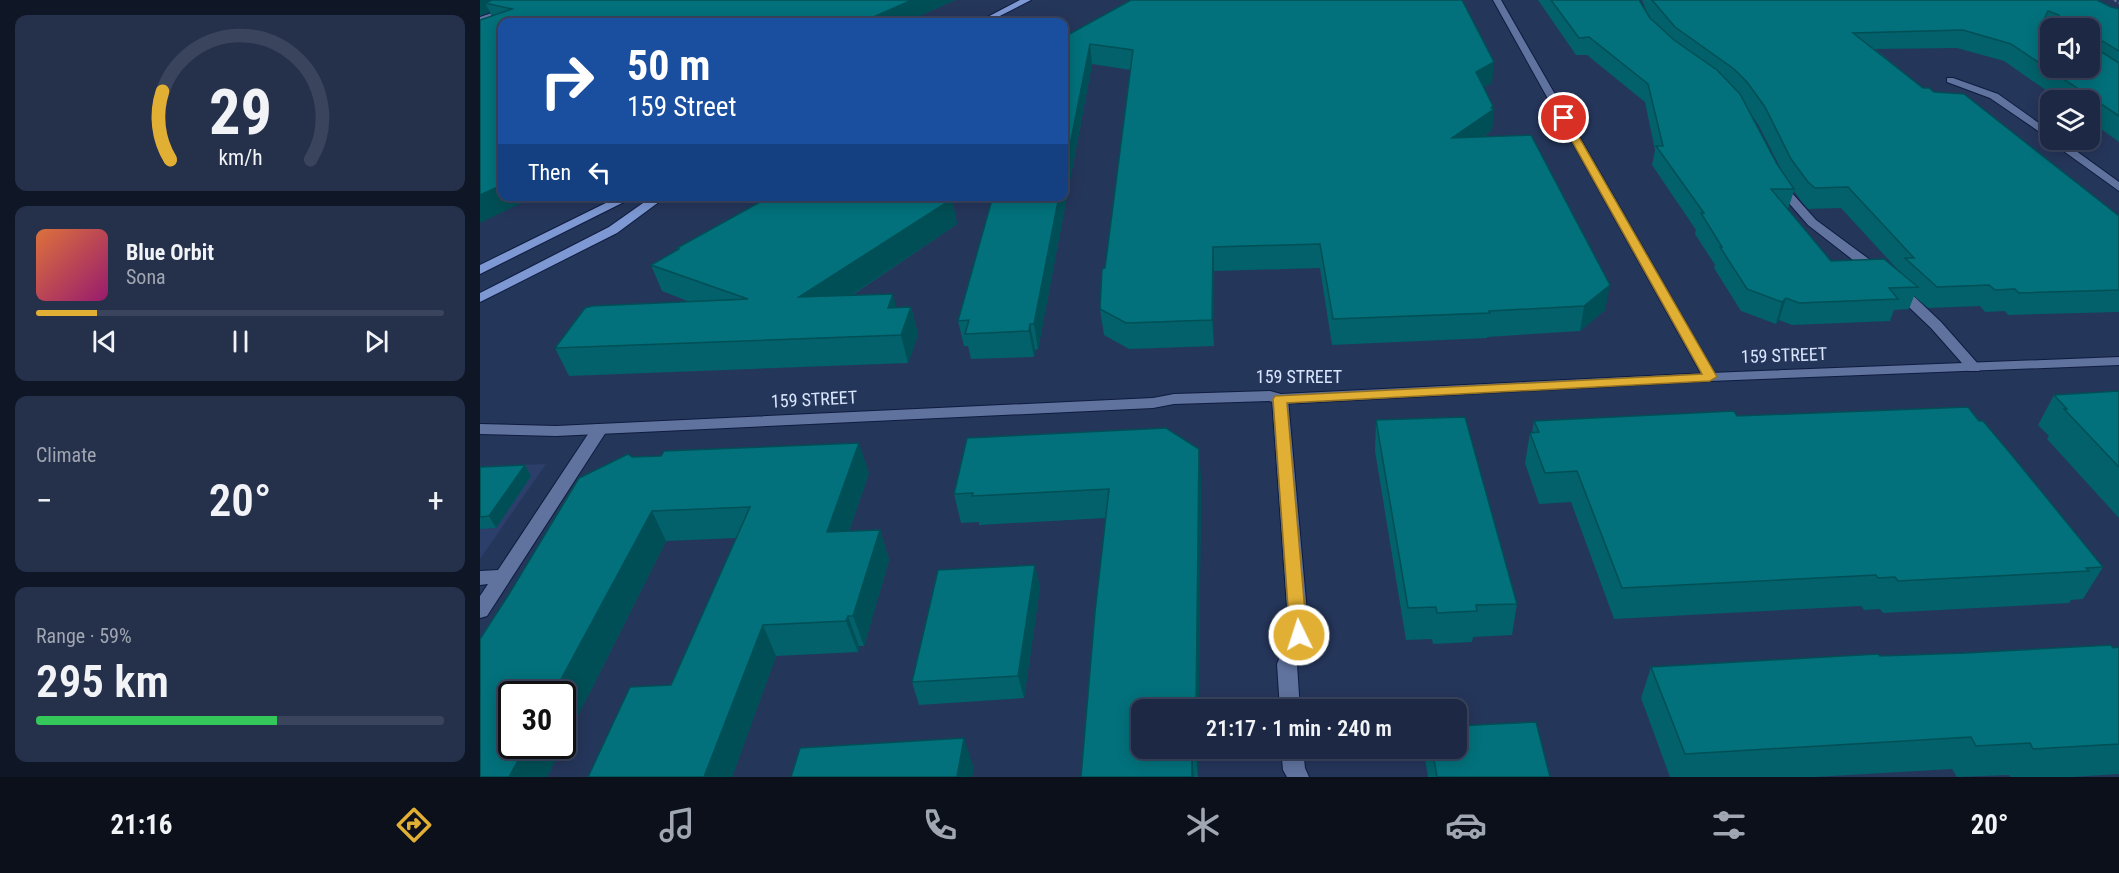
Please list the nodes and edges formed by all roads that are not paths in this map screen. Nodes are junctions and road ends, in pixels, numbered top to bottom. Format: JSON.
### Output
{"nodes":[{"id":1,"x":538,"y":0,"type":"edge"},
{"id":2,"x":1027,"y":0,"type":"edge"},
{"id":3,"x":1497,"y":0,"type":"edge"},
{"id":4,"x":990,"y":18,"type":"edge"},
{"id":5,"x":480,"y":20,"type":"edge"},
{"id":6,"x":1950,"y":80,"type":"dead end"},
{"id":7,"x":2040,"y":129,"type":"edge"},
{"id":8,"x":2068,"y":150,"type":"edge"},
{"id":9,"x":1772,"y":172,"type":"edge"},
{"id":10,"x":2119,"y":188,"type":"edge"},
{"id":11,"x":620,"y":201,"type":"edge"},
{"id":12,"x":654,"y":201,"type":"edge"},
{"id":13,"x":480,"y":270,"type":"edge"},
{"id":14,"x":480,"y":298,"type":"edge"},
{"id":15,"x":2119,"y":361,"type":"edge"},
{"id":16,"x":1974,"y":368,"type":"junction"},
{"id":17,"x":1710,"y":377,"type":"junction"},
{"id":18,"x":1280,"y":399,"type":"junction"},
{"id":19,"x":480,"y":429,"type":"edge"},
{"id":20,"x":600,"y":429,"type":"junction"},
{"id":21,"x":503,"y":576,"type":"junction"},
{"id":22,"x":480,"y":578,"type":"edge"},
{"id":23,"x":480,"y":611,"type":"edge"},
{"id":24,"x":1289,"y":699,"type":"edge"},
{"id":25,"x":1292,"y":759,"type":"edge"},
{"id":26,"x":1298,"y":777,"type":"edge"}],
"edges":[{"from":1,"to":5,"type":"street"},
{"from":2,"to":4,"type":"main road"},
{"from":3,"to":17,"type":"street"},
{"from":6,"to":7,"type":"street"},
{"from":8,"to":10,"type":"street"},
{"from":9,"to":16,"type":"street"},
{"from":11,"to":13,"type":"main road"},
{"from":12,"to":14,"type":"main road"},
{"from":15,"to":16,"type":"street","name":"159 STREET"},
{"from":16,"to":17,"type":"street","name":"159 STREET"},
{"from":17,"to":18,"type":"street","name":"159 STREET"},
{"from":18,"to":20,"type":"street","name":"159 STREET"},
{"from":18,"to":24,"type":"street"},
{"from":19,"to":20,"type":"street","name":"159 STREET"},
{"from":20,"to":21,"type":"street"},
{"from":21,"to":22,"type":"street"},
{"from":21,"to":23,"type":"street"},
{"from":25,"to":26,"type":"street"}]}
